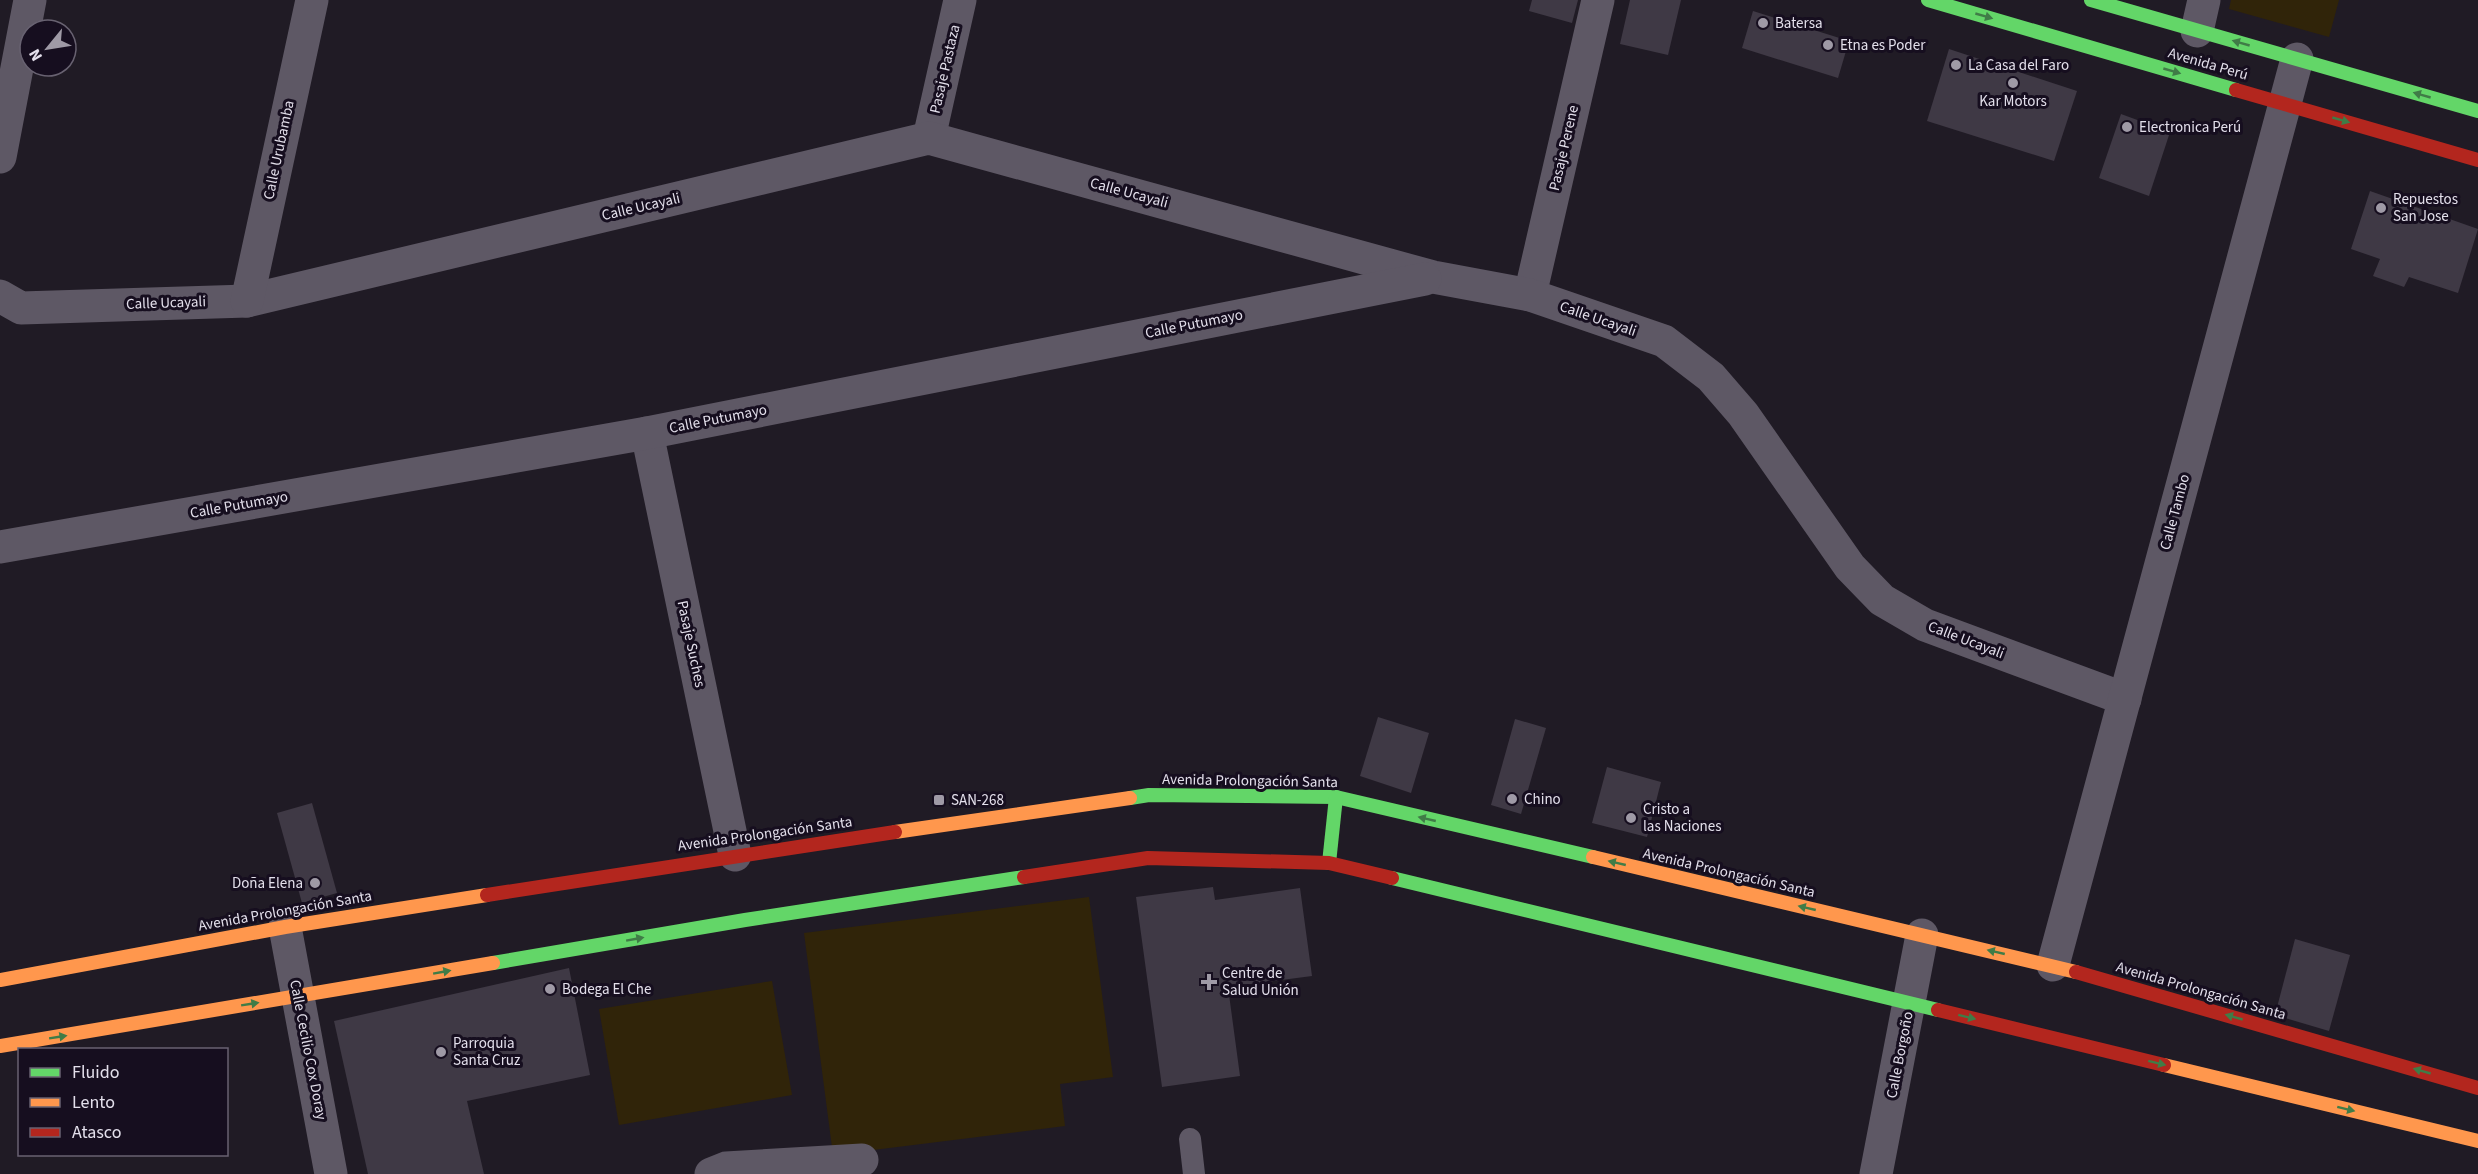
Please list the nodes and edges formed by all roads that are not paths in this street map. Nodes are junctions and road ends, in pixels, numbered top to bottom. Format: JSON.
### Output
{"nodes":[{"id":1,"x":30,"y":0,"type":"edge"},
{"id":2,"x":312,"y":0,"type":"edge"},
{"id":3,"x":960,"y":0,"type":"edge"},
{"id":4,"x":1598,"y":0,"type":"edge"},
{"id":5,"x":1928,"y":0,"type":"edge"},
{"id":6,"x":2091,"y":0,"type":"edge"},
{"id":7,"x":2200,"y":15,"type":"edge"},
{"id":8,"x":2297,"y":59,"type":"junction"},
{"id":9,"x":2284,"y":104,"type":"junction"},
{"id":10,"x":2478,"y":111,"type":"edge"},
{"id":11,"x":929,"y":138,"type":"junction"},
{"id":12,"x":0,"y":157,"type":"edge"},
{"id":13,"x":2478,"y":160,"type":"edge"},
{"id":14,"x":1433,"y":277,"type":"junction"},
{"id":15,"x":1530,"y":295,"type":"junction"},
{"id":16,"x":0,"y":296,"type":"edge"},
{"id":17,"x":247,"y":301,"type":"junction"},
{"id":18,"x":647,"y":433,"type":"junction"},
{"id":19,"x":0,"y":547,"type":"edge"},
{"id":20,"x":2125,"y":699,"type":"junction"},
{"id":21,"x":1336,"y":797,"type":"junction"},
{"id":22,"x":735,"y":855,"type":"junction"},
{"id":23,"x":1329,"y":864,"type":"junction"},
{"id":24,"x":285,"y":927,"type":"junction"},
{"id":25,"x":1922,"y":935,"type":"junction"},
{"id":26,"x":2053,"y":965,"type":"junction"},
{"id":27,"x":0,"y":980,"type":"edge"},
{"id":28,"x":298,"y":996,"type":"junction"},
{"id":29,"x":1910,"y":1004,"type":"junction"},
{"id":30,"x":0,"y":1046,"type":"edge"},
{"id":31,"x":2478,"y":1088,"type":"edge"},
{"id":32,"x":1190,"y":1139,"type":"dead end"},
{"id":33,"x":2478,"y":1141,"type":"edge"},
{"id":34,"x":862,"y":1160,"type":"dead end"},
{"id":35,"x":331,"y":1174,"type":"edge"},
{"id":36,"x":711,"y":1174,"type":"edge"},
{"id":37,"x":1194,"y":1174,"type":"edge"},
{"id":38,"x":1876,"y":1174,"type":"edge"}],
"edges":[{"from":1,"to":12,"type":"street"},
{"from":2,"to":17,"type":"street","name":"Calle Urubamba"},
{"from":3,"to":11,"type":"street","name":"Pasaje Pastaza"},
{"from":4,"to":15,"type":"street","name":"Pasaje Perene"},
{"from":5,"to":9,"type":"street","name":"Avenida Perú","one_way":true},
{"from":6,"to":7,"type":"street","name":"Avenida Perú"},
{"from":8,"to":7,"type":"street","name":"Avenida Perú","one_way":true},
{"from":8,"to":9,"type":"street","name":"Calle Tambo"},
{"from":10,"to":8,"type":"street","name":"Avenida Perú","one_way":true},
{"from":9,"to":13,"type":"street","name":"Avenida Perú","one_way":true},
{"from":9,"to":20,"type":"street","name":"Calle Tambo"},
{"from":11,"to":14,"type":"street","name":"Calle Ucayali"},
{"from":11,"to":17,"type":"street","name":"Calle Ucayali"},
{"from":14,"to":15,"type":"street","name":"Calle Ucayali"},
{"from":14,"to":18,"type":"street","name":"Calle Putumayo"},
{"from":15,"to":20,"type":"street","name":"Calle Ucayali"},
{"from":16,"to":17,"type":"street","name":"Calle Ucayali"},
{"from":18,"to":19,"type":"street","name":"Calle Putumayo"},
{"from":18,"to":22,"type":"street","name":"Pasaje Suches"},
{"from":20,"to":26,"type":"street","name":"Calle Tambo"},
{"from":21,"to":22,"type":"street","name":"Avenida Prolongación Santa"},
{"from":21,"to":23,"type":"street"},
{"from":25,"to":21,"type":"street","name":"Avenida Prolongación Santa","one_way":true},
{"from":22,"to":24,"type":"street","name":"Avenida Prolongación Santa"},
{"from":28,"to":23,"type":"street","one_way":true},
{"from":23,"to":29,"type":"street"},
{"from":24,"to":27,"type":"street","name":"Avenida Prolongación Santa"},
{"from":24,"to":28,"type":"street","name":"Calle Cecilio Cox Doray"},
{"from":26,"to":25,"type":"street","name":"Avenida Prolongación Santa","one_way":true},
{"from":25,"to":29,"type":"street","name":"Calle Borgoño"},
{"from":31,"to":26,"type":"street","name":"Avenida Prolongación Santa","one_way":true},
{"from":30,"to":28,"type":"street","one_way":true},
{"from":28,"to":35,"type":"street","name":"Calle Cecilio Cox Doray"},
{"from":29,"to":33,"type":"street","one_way":true},
{"from":29,"to":38,"type":"street","name":"Calle Borgoño"},
{"from":32,"to":37,"type":"lane"},
{"from":34,"to":36,"type":"street"}]}
